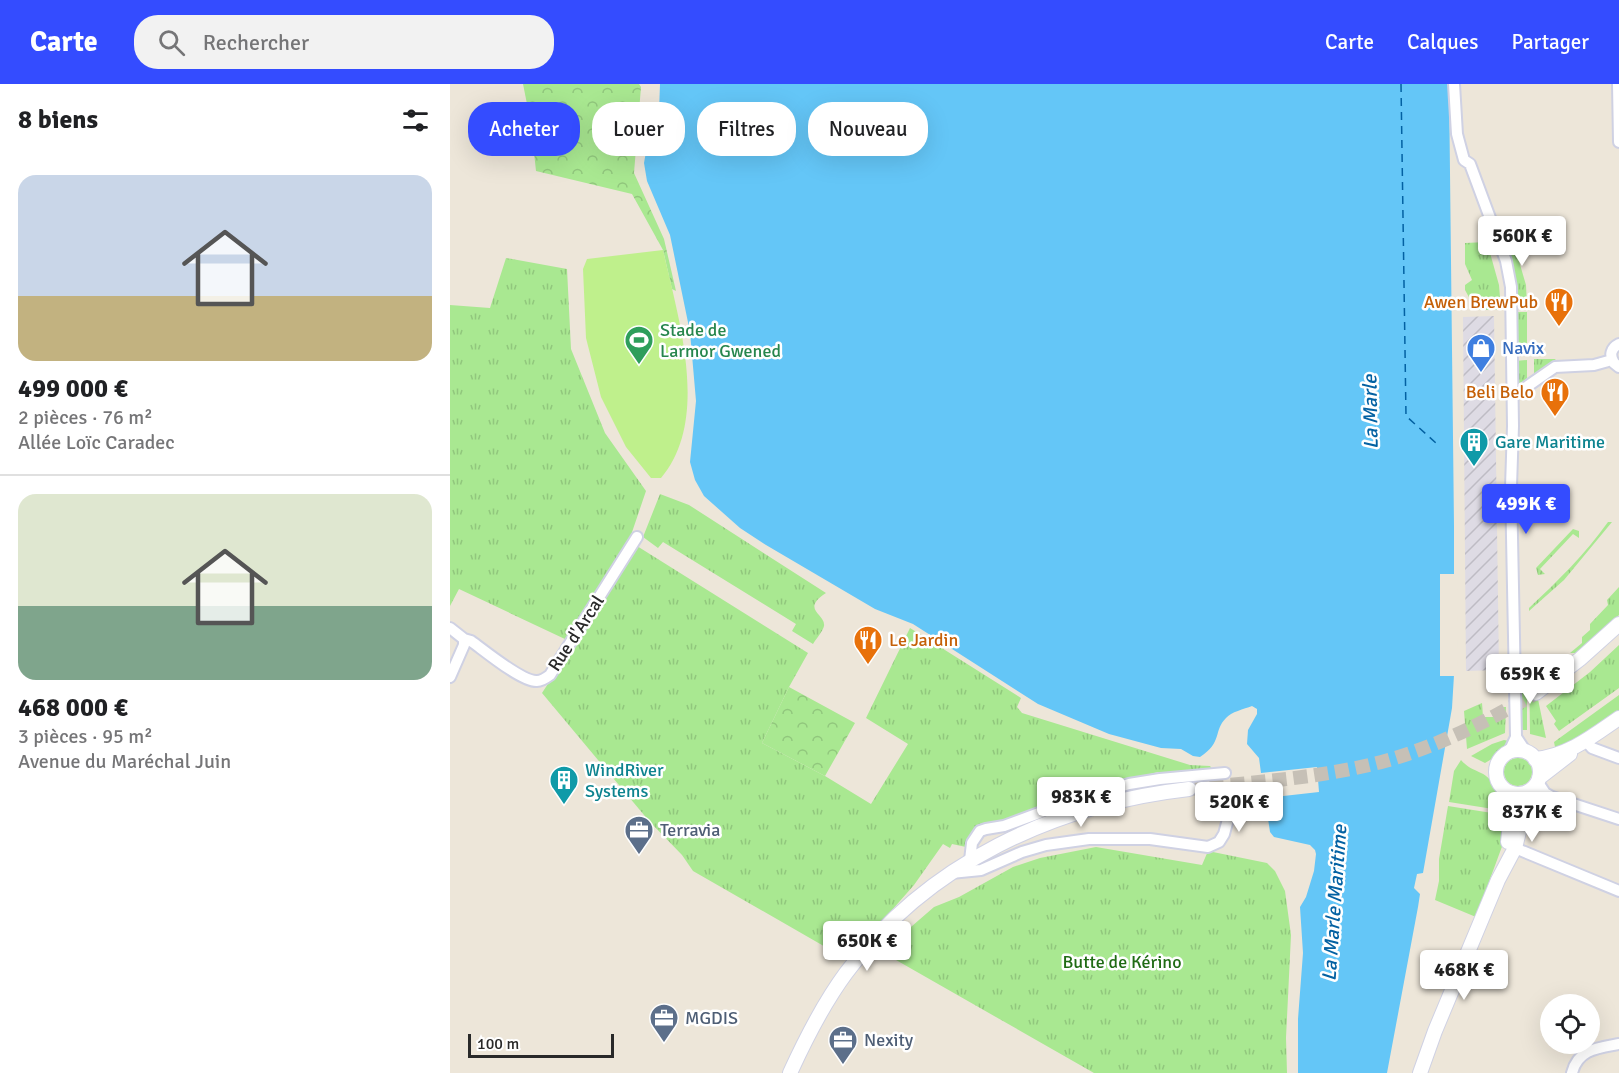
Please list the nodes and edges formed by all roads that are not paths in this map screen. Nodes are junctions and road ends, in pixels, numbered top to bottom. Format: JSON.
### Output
{"nodes":[{"id":1,"x":1454,"y":84,"type":"edge"},
{"id":2,"x":1618,"y":84,"type":"edge"},
{"id":3,"x":1619,"y":142,"type":"edge"},
{"id":4,"x":1619,"y":344,"type":"edge"},
{"id":5,"x":1615,"y":363,"type":"edge"},
{"id":6,"x":1512,"y":397,"type":"junction"},
{"id":7,"x":637,"y":537,"type":"dead end"},
{"id":8,"x":1619,"y":624,"type":"edge"},
{"id":9,"x":450,"y":628,"type":"edge"},
{"id":10,"x":465,"y":639,"type":"junction"},
{"id":11,"x":450,"y":677,"type":"edge"},
{"id":12,"x":1536,"y":693,"type":"tunnel mouth"},
{"id":13,"x":1619,"y":718,"type":"edge"},
{"id":14,"x":1516,"y":738,"type":"junction"},
{"id":15,"x":1580,"y":744,"type":"junction"},
{"id":16,"x":1509,"y":752,"type":"junction"},
{"id":17,"x":1530,"y":755,"type":"junction"},
{"id":18,"x":1619,"y":758,"type":"edge"},
{"id":19,"x":1225,"y":774,"type":"dead end"},
{"id":20,"x":1537,"y":782,"type":"junction"},
{"id":21,"x":1190,"y":789,"type":"tunnel mouth"},
{"id":22,"x":1507,"y":791,"type":"junction"},
{"id":23,"x":1231,"y":808,"type":"dead end"},
{"id":24,"x":1619,"y":819,"type":"edge"},
{"id":25,"x":1515,"y":848,"type":"junction"},
{"id":26,"x":970,"y":860,"type":"junction"},
{"id":27,"x":949,"y":874,"type":"junction"},
{"id":28,"x":1498,"y":880,"type":"junction"},
{"id":29,"x":1619,"y":891,"type":"edge"},
{"id":30,"x":1619,"y":1044,"type":"edge"},
{"id":31,"x":790,"y":1073,"type":"edge"},
{"id":32,"x":1420,"y":1073,"type":"edge"},
{"id":33,"x":1572,"y":1073,"type":"edge"}],
"edges":[{"from":1,"to":6,"type":"street"},
{"from":2,"to":3,"type":"street"},
{"from":4,"to":5,"type":"street"},
{"from":5,"to":6,"type":"street"},
{"from":6,"to":14,"type":"street"},
{"from":7,"to":10,"type":"street","name":"Rue d'Arcal"},
{"from":8,"to":12,"type":"main road"},
{"from":9,"to":10,"type":"street","name":"Rue d'Arcal"},
{"from":10,"to":11,"type":"street"},
{"from":13,"to":15,"type":"main road"},
{"from":14,"to":16,"type":"street"},
{"from":14,"to":17,"type":"street"},
{"from":15,"to":17,"type":"main road"},
{"from":15,"to":18,"type":"street"},
{"from":15,"to":20,"type":"main road"},
{"from":16,"to":17,"type":"main road"},
{"from":16,"to":22,"type":"main road"},
{"from":17,"to":20,"type":"main road"},
{"from":19,"to":26,"type":"street"},
{"from":20,"to":22,"type":"main road"},
{"from":20,"to":24,"type":"street"},
{"from":20,"to":25,"type":"main road"},
{"from":21,"to":26,"type":"main road"},
{"from":22,"to":28,"type":"main road"},
{"from":23,"to":27,"type":"street"},
{"from":25,"to":28,"type":"main road"},
{"from":25,"to":29,"type":"street"},
{"from":26,"to":27,"type":"main road"},
{"from":27,"to":31,"type":"main road"},
{"from":28,"to":32,"type":"main road"},
{"from":30,"to":33,"type":"street"}]}
